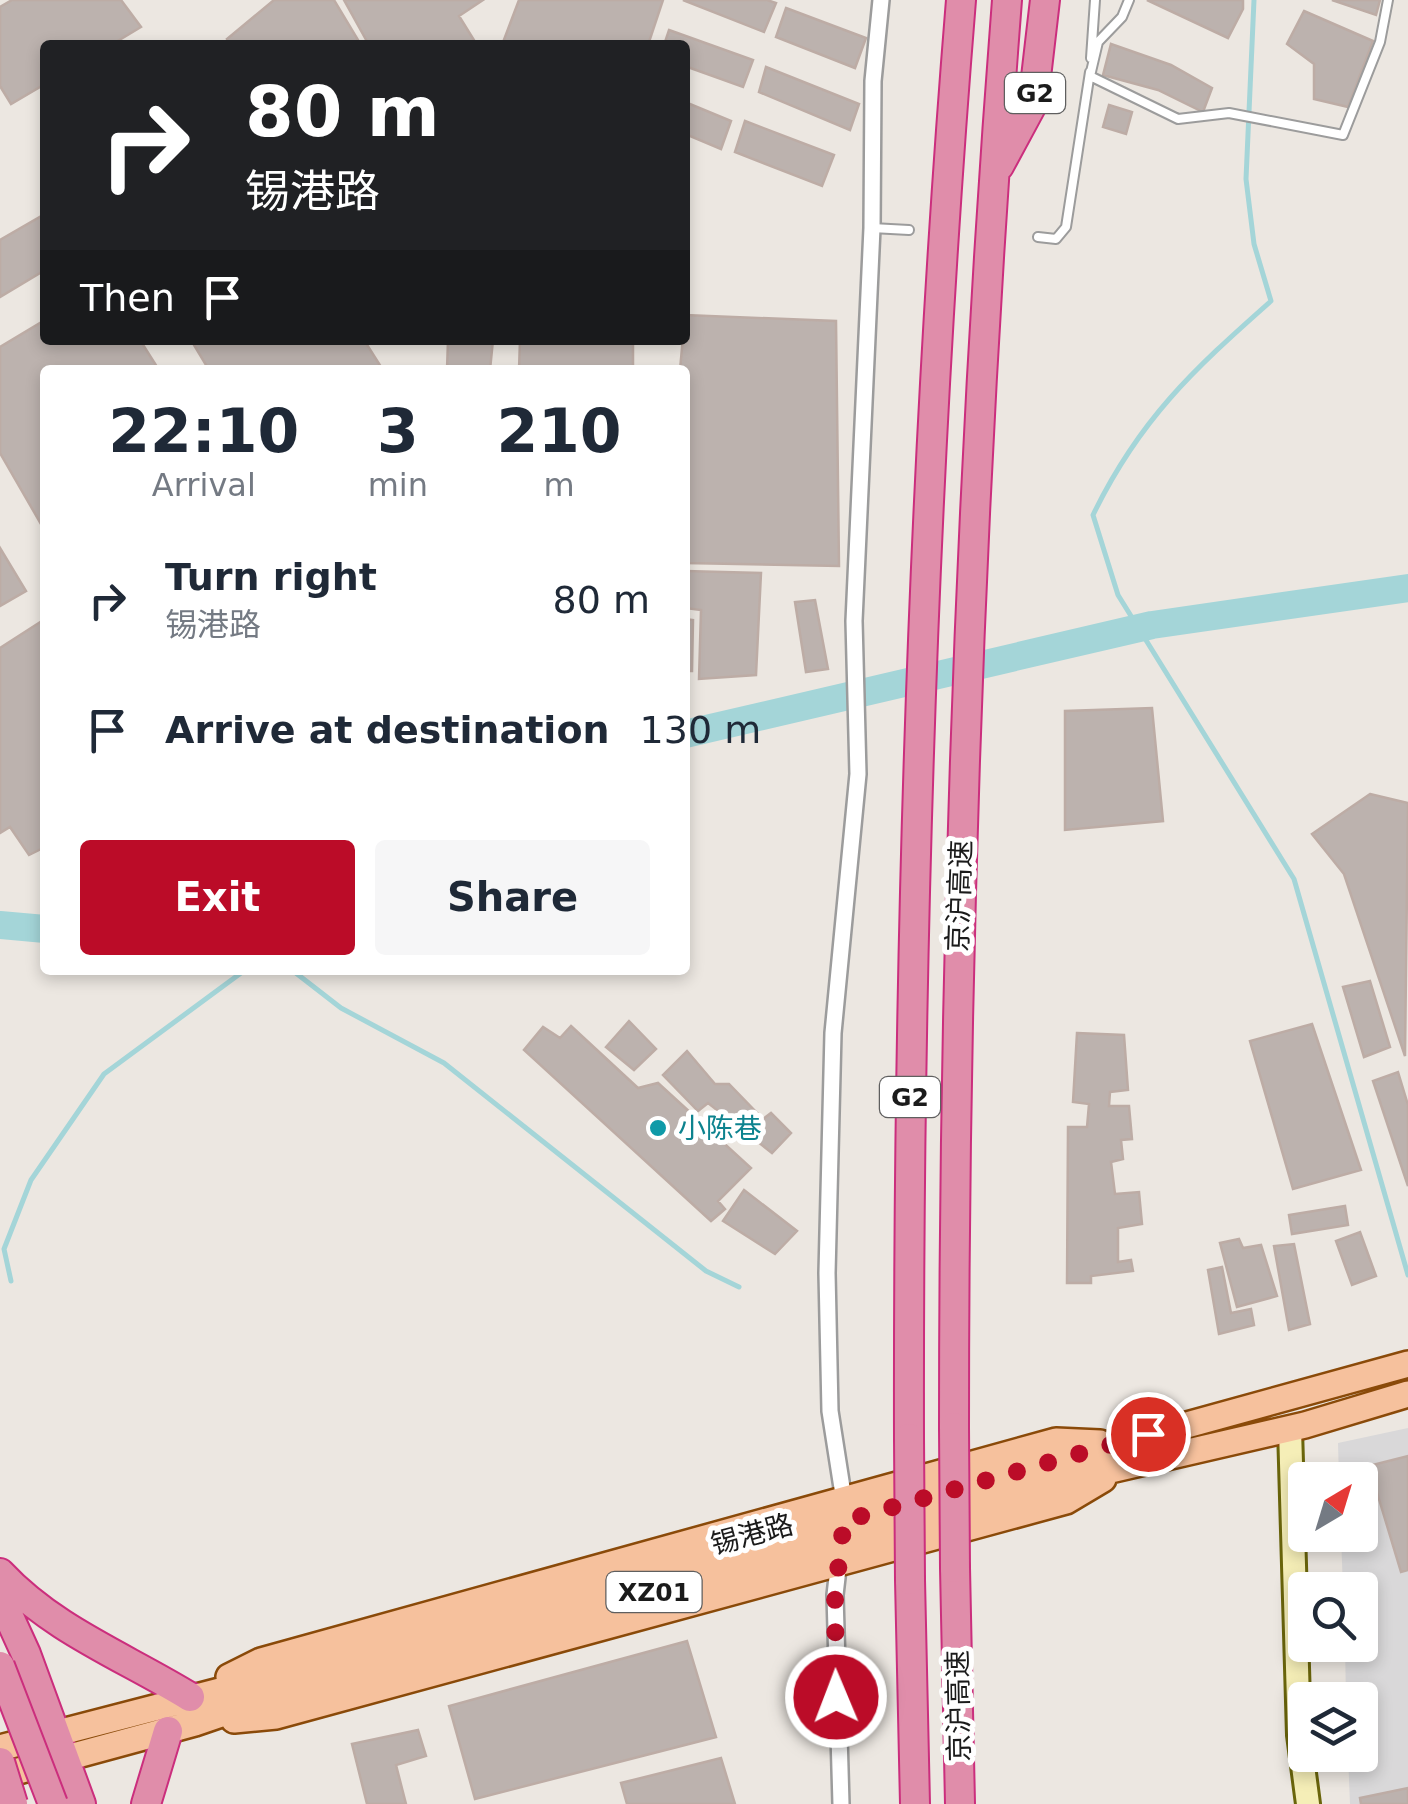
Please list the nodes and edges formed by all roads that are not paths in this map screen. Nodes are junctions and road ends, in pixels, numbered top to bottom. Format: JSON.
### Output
{"nodes":[{"id":1,"x":881,"y":0,"type":"edge"},
{"id":2,"x":941,"y":0,"type":"edge"},
{"id":3,"x":961,"y":0,"type":"edge"},
{"id":4,"x":1007,"y":0,"type":"edge"},
{"id":5,"x":1045,"y":0,"type":"edge"},
{"id":6,"x":1095,"y":0,"type":"edge"},
{"id":7,"x":1129,"y":0,"type":"edge"},
{"id":8,"x":1388,"y":0,"type":"edge"},
{"id":9,"x":957,"y":50,"type":"junction"},
{"id":10,"x":1090,"y":76,"type":"junction"},
{"id":11,"x":994,"y":176,"type":"junction"},
{"id":12,"x":872,"y":228,"type":"junction"},
{"id":13,"x":909,"y":230,"type":"dead end"},
{"id":14,"x":1038,"y":237,"type":"dead end"},
{"id":15,"x":1408,"y":1364,"type":"edge"},
{"id":16,"x":1408,"y":1394,"type":"edge"},
{"id":17,"x":1297,"y":1427,"type":"junction"},
{"id":18,"x":1303,"y":1462,"type":"edge"},
{"id":19,"x":843,"y":1531,"type":"junction"},
{"id":20,"x":0,"y":1572,"type":"edge"},
{"id":21,"x":0,"y":1597,"type":"edge"},
{"id":22,"x":0,"y":1666,"type":"edge"},
{"id":23,"x":184,"y":1717,"type":"junction"},
{"id":24,"x":60,"y":1746,"type":"junction"},
{"id":25,"x":0,"y":1748,"type":"edge"},
{"id":26,"x":0,"y":1762,"type":"edge"},
{"id":27,"x":1318,"y":1772,"type":"edge"},
{"id":28,"x":0,"y":1776,"type":"edge"},
{"id":29,"x":14,"y":1804,"type":"edge"},
{"id":30,"x":53,"y":1804,"type":"edge"},
{"id":31,"x":81,"y":1804,"type":"edge"},
{"id":32,"x":146,"y":1804,"type":"edge"},
{"id":33,"x":841,"y":1804,"type":"edge"},
{"id":34,"x":914,"y":1804,"type":"edge"},
{"id":35,"x":960,"y":1804,"type":"edge"},
{"id":36,"x":1308,"y":1804,"type":"edge"},
{"id":37,"x":1322,"y":1804,"type":"edge"}],
"edges":[{"from":1,"to":12,"type":"street"},
{"from":2,"to":9,"type":"highway","name":"京沪高速","number":"G2"},
{"from":3,"to":9,"type":"highway"},
{"from":4,"to":11,"type":"highway"},
{"from":5,"to":11,"type":"highway","name":"京沪高速","number":"G2"},
{"from":6,"to":10,"type":"lane"},
{"from":7,"to":10,"type":"lane"},
{"from":8,"to":10,"type":"lane"},
{"from":9,"to":34,"type":"highway","name":"京沪高速","number":"G2","bridge":true},
{"from":10,"to":14,"type":"lane"},
{"from":11,"to":35,"type":"highway","name":"京沪高速","number":"G2","bridge":true},
{"from":12,"to":13,"type":"lane"},
{"from":12,"to":19,"type":"street"},
{"from":15,"to":19,"type":"main road"},
{"from":16,"to":17,"type":"main road"},
{"from":17,"to":18,"type":"street"},
{"from":17,"to":19,"type":"main road"},
{"from":17,"to":36,"type":"street"},
{"from":19,"to":23,"type":"main road"},
{"from":19,"to":23,"type":"main road"},
{"from":19,"to":33,"type":"street"},
{"from":20,"to":23,"type":"highway"},
{"from":21,"to":24,"type":"highway"},
{"from":22,"to":30,"type":"highway","bridge":true},
{"from":23,"to":24,"type":"main road"},
{"from":23,"to":24,"type":"main road"},
{"from":23,"to":32,"type":"highway"},
{"from":24,"to":25,"type":"main road"},
{"from":24,"to":28,"type":"main road"},
{"from":24,"to":31,"type":"highway"},
{"from":26,"to":29,"type":"highway","bridge":true},
{"from":27,"to":37,"type":"street"}]}
